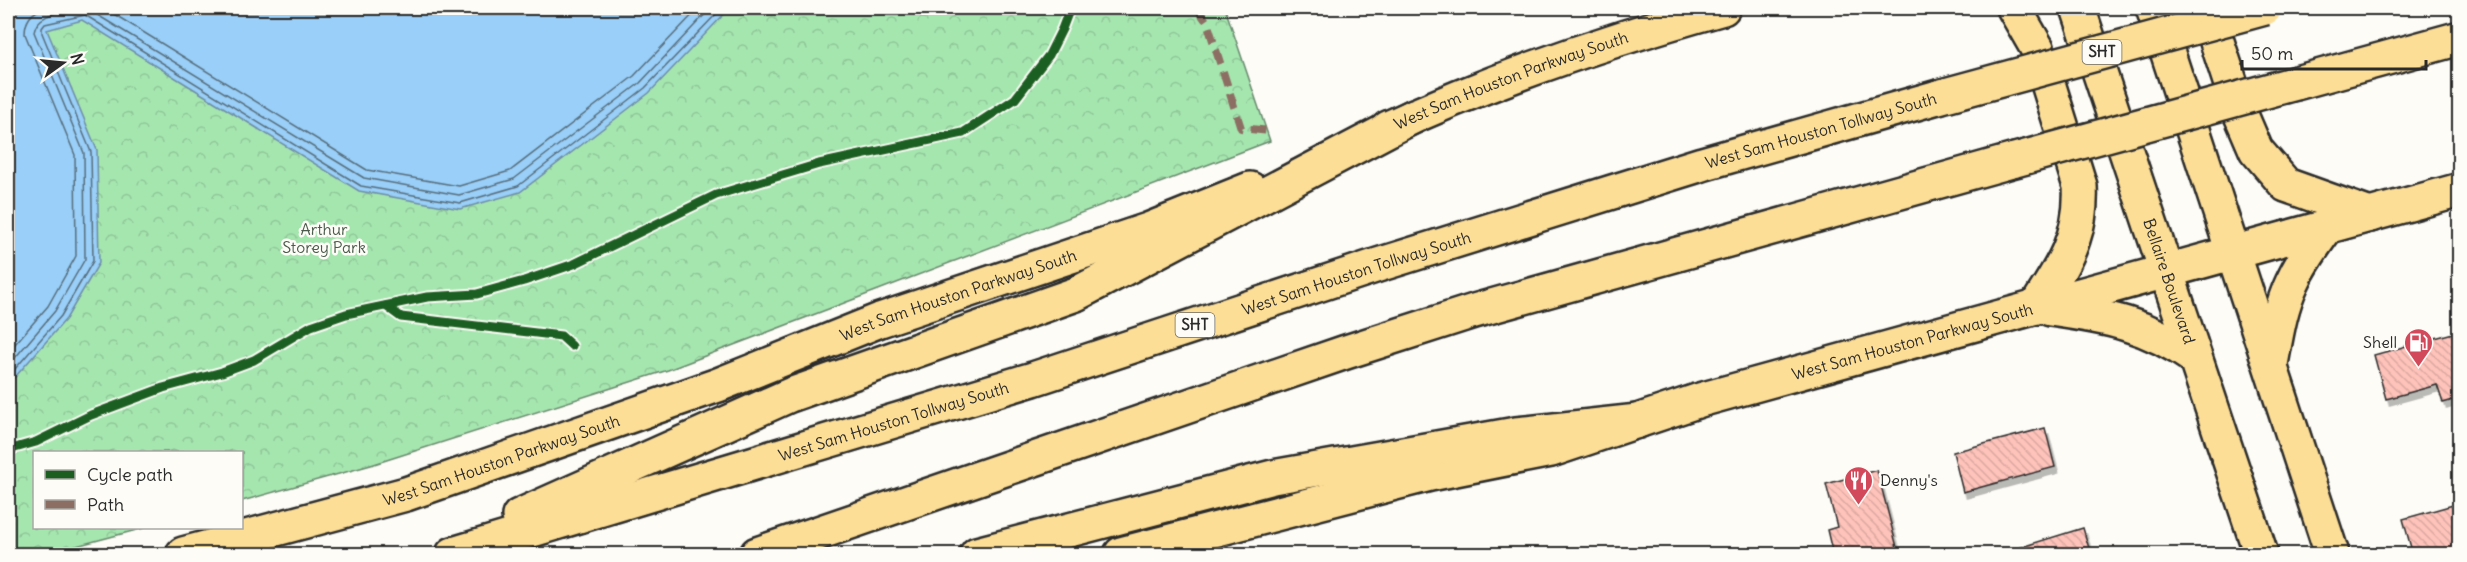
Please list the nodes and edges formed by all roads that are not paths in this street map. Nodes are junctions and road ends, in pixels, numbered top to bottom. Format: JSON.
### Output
{"nodes":[{"id":1,"x":1723,"y":8,"type":"edge"},
{"id":2,"x":2014,"y":8,"type":"edge"},
{"id":3,"x":2078,"y":8,"type":"edge"},
{"id":4,"x":2153,"y":8,"type":"edge"},
{"id":5,"x":2206,"y":8,"type":"edge"},
{"id":6,"x":2265,"y":8,"type":"edge"},
{"id":7,"x":2460,"y":38,"type":"edge"},
{"id":8,"x":1414,"y":116,"type":"junction"},
{"id":9,"x":2460,"y":190,"type":"edge"},
{"id":10,"x":2370,"y":215,"type":"junction"},
{"id":11,"x":2327,"y":228,"type":"junction"},
{"id":12,"x":2233,"y":253,"type":"junction"},
{"id":13,"x":2167,"y":272,"type":"junction"},
{"id":14,"x":2036,"y":308,"type":"junction"},
{"id":15,"x":2195,"y":358,"type":"junction"},
{"id":16,"x":2270,"y":366,"type":"junction"},
{"id":17,"x":1638,"y":421,"type":"junction"},
{"id":18,"x":183,"y":555,"type":"edge"},
{"id":19,"x":433,"y":555,"type":"edge"},
{"id":20,"x":453,"y":555,"type":"edge"},
{"id":21,"x":758,"y":555,"type":"edge"},
{"id":22,"x":977,"y":555,"type":"edge"},
{"id":23,"x":1121,"y":555,"type":"edge"},
{"id":24,"x":2261,"y":555,"type":"edge"},
{"id":25,"x":2332,"y":555,"type":"edge"}],
"edges":[{"from":1,"to":8,"type":"main road","name":"West Sam Houston Parkway South"},
{"from":2,"to":14,"type":"main road"},
{"from":3,"to":13,"type":"main road","name":"Bellaire Boulevard"},
{"from":4,"to":12,"type":"main road"},
{"from":5,"to":10,"type":"main road"},
{"from":6,"to":20,"type":"main road","name":"West Sam Houston Tollway South","number":"SHT","bridge":true},
{"from":7,"to":21,"type":"main road","bridge":true},
{"from":8,"to":18,"type":"main road","name":"West Sam Houston Parkway South"},
{"from":8,"to":19,"type":"main road"},
{"from":9,"to":10,"type":"main road","name":"West Sam Houston Parkway South"},
{"from":10,"to":11,"type":"main road","name":"West Sam Houston Parkway South"},
{"from":11,"to":12,"type":"main road","name":"West Sam Houston Parkway South"},
{"from":11,"to":16,"type":"main road"},
{"from":12,"to":13,"type":"main road","name":"West Sam Houston Parkway South"},
{"from":12,"to":16,"type":"main road"},
{"from":13,"to":14,"type":"main road","name":"West Sam Houston Parkway South"},
{"from":13,"to":15,"type":"main road","name":"Bellaire Boulevard"},
{"from":14,"to":15,"type":"main road"},
{"from":14,"to":17,"type":"main road","name":"West Sam Houston Parkway South"},
{"from":15,"to":24,"type":"main road","name":"Bellaire Boulevard"},
{"from":16,"to":25,"type":"main road"},
{"from":17,"to":22,"type":"main road"},
{"from":17,"to":23,"type":"main road","name":"West Sam Houston Parkway South"}]}
